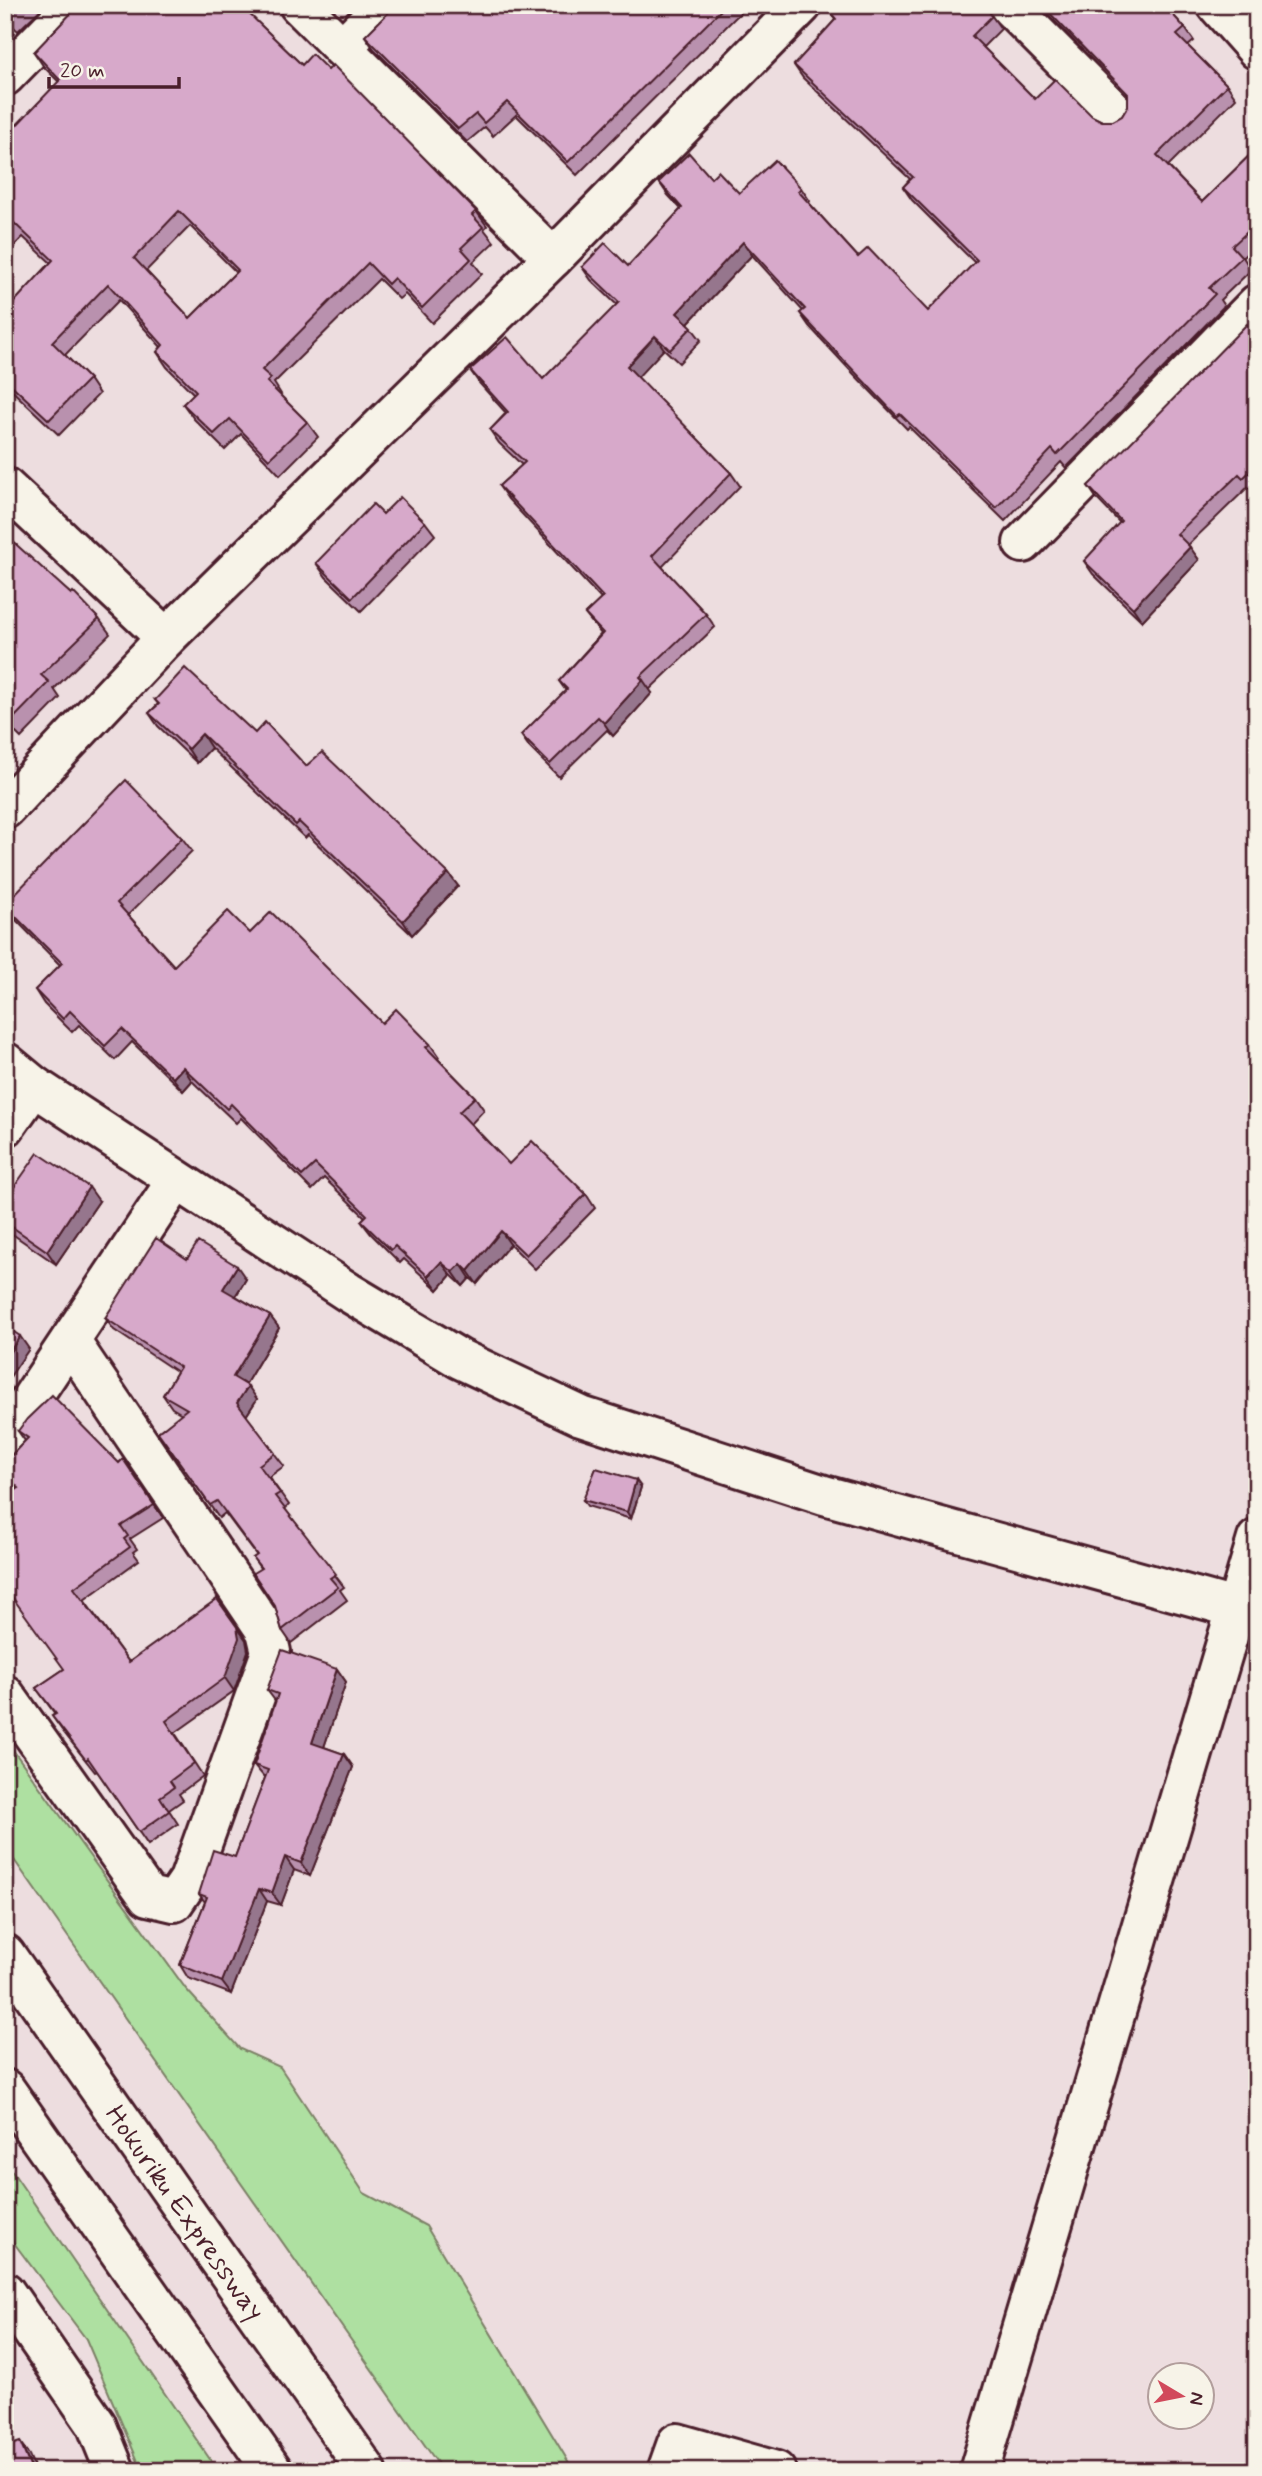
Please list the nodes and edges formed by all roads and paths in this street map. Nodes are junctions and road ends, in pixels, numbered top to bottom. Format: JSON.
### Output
{"nodes":[{"id":1,"x":74,"y":5,"type":"edge"},
{"id":2,"x":299,"y":5,"type":"edge"},
{"id":3,"x":384,"y":5,"type":"edge"},
{"id":4,"x":802,"y":5,"type":"edge"},
{"id":5,"x":1008,"y":5,"type":"edge"},
{"id":6,"x":1217,"y":5,"type":"edge"},
{"id":7,"x":342,"y":48,"type":"junction"},
{"id":8,"x":1257,"y":50,"type":"edge"},
{"id":9,"x":5,"y":76,"type":"edge"},
{"id":10,"x":1116,"y":113,"type":"dead end"},
{"id":11,"x":553,"y":258,"type":"junction"},
{"id":12,"x":1257,"y":304,"type":"edge"},
{"id":13,"x":5,"y":487,"type":"edge"},
{"id":14,"x":1023,"y":543,"type":"dead end"},
{"id":15,"x":166,"y":638,"type":"junction"},
{"id":16,"x":9,"y":798,"type":"edge"},
{"id":17,"x":5,"y":1062,"type":"edge"},
{"id":18,"x":34,"y":1086,"type":"junction"},
{"id":19,"x":5,"y":1127,"type":"edge"},
{"id":20,"x":176,"y":1181,"type":"junction"},
{"id":21,"x":70,"y":1341,"type":"dead end"},
{"id":22,"x":5,"y":1438,"type":"edge"},
{"id":23,"x":1257,"y":1539,"type":"edge"},
{"id":24,"x":1246,"y":1611,"type":"edge"},
{"id":25,"x":5,"y":1695,"type":"edge"},
{"id":26,"x":5,"y":1954,"type":"edge"},
{"id":27,"x":5,"y":2088,"type":"edge"},
{"id":28,"x":5,"y":2292,"type":"edge"},
{"id":29,"x":115,"y":2471,"type":"edge"},
{"id":30,"x":273,"y":2471,"type":"edge"},
{"id":31,"x":367,"y":2471,"type":"edge"},
{"id":32,"x":667,"y":2471,"type":"edge"},
{"id":33,"x":776,"y":2471,"type":"edge"},
{"id":34,"x":979,"y":2471,"type":"edge"}],
"edges":[{"from":1,"to":9,"type":"main road"},
{"from":2,"to":7,"type":"main road"},
{"from":3,"to":7,"type":"main road"},
{"from":4,"to":11,"type":"main road"},
{"from":5,"to":10,"type":"main road"},
{"from":6,"to":8,"type":"main road"},
{"from":7,"to":11,"type":"main road"},
{"from":11,"to":15,"type":"main road"},
{"from":12,"to":14,"type":"main road"},
{"from":13,"to":15,"type":"main road"},
{"from":15,"to":16,"type":"main road"},
{"from":17,"to":18,"type":"main road"},
{"from":18,"to":19,"type":"main road"},
{"from":18,"to":20,"type":"main road"},
{"from":20,"to":22,"type":"main road"},
{"from":20,"to":24,"type":"main road"},
{"from":21,"to":25,"type":"main road"},
{"from":23,"to":24,"type":"main road"},
{"from":24,"to":34,"type":"main road"},
{"from":26,"to":31,"type":"main road","name":"Hokuriku Expressway"},
{"from":27,"to":30,"type":"main road"},
{"from":28,"to":29,"type":"main road"},
{"from":32,"to":33,"type":"main road"}]}
